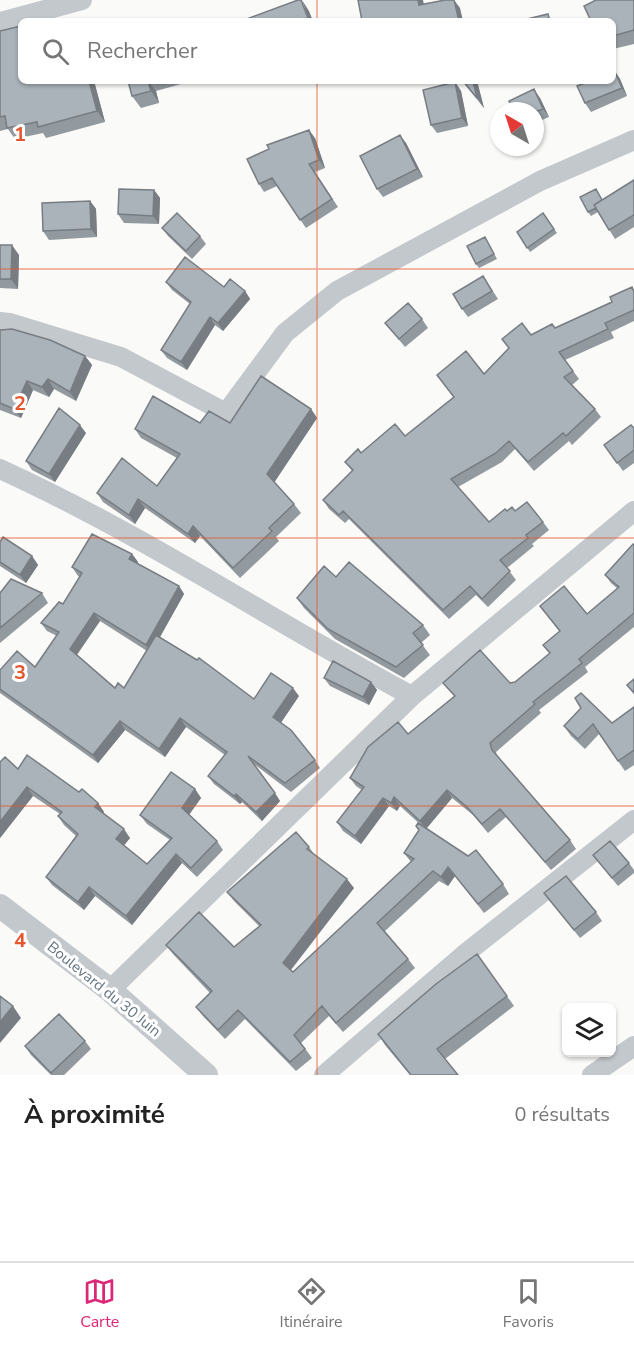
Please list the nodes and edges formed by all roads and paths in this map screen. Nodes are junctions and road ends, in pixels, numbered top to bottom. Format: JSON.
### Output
{"nodes":[{"id":1,"x":82,"y":0,"type":"edge"},
{"id":2,"x":0,"y":22,"type":"edge"},
{"id":3,"x":634,"y":140,"type":"edge"},
{"id":4,"x":0,"y":322,"type":"edge"},
{"id":5,"x":0,"y":469,"type":"edge"},
{"id":6,"x":634,"y":511,"type":"edge"},
{"id":7,"x":412,"y":696,"type":"junction"},
{"id":8,"x":634,"y":820,"type":"edge"},
{"id":9,"x":0,"y":906,"type":"edge"},
{"id":10,"x":110,"y":990,"type":"junction"},
{"id":11,"x":634,"y":1046,"type":"edge"},
{"id":12,"x":206,"y":1075,"type":"edge"},
{"id":13,"x":324,"y":1075,"type":"edge"},
{"id":14,"x":592,"y":1075,"type":"edge"}],
"edges":[{"from":1,"to":2,"type":"street"},
{"from":3,"to":4,"type":"street"},
{"from":5,"to":7,"type":"street"},
{"from":6,"to":7,"type":"street"},
{"from":7,"to":10,"type":"street"},
{"from":8,"to":13,"type":"street"},
{"from":9,"to":10,"type":"street","name":"Boulevard du 30 Juin"},
{"from":10,"to":12,"type":"street","name":"Boulevard du 30 Juin"},
{"from":11,"to":14,"type":"street"}]}
